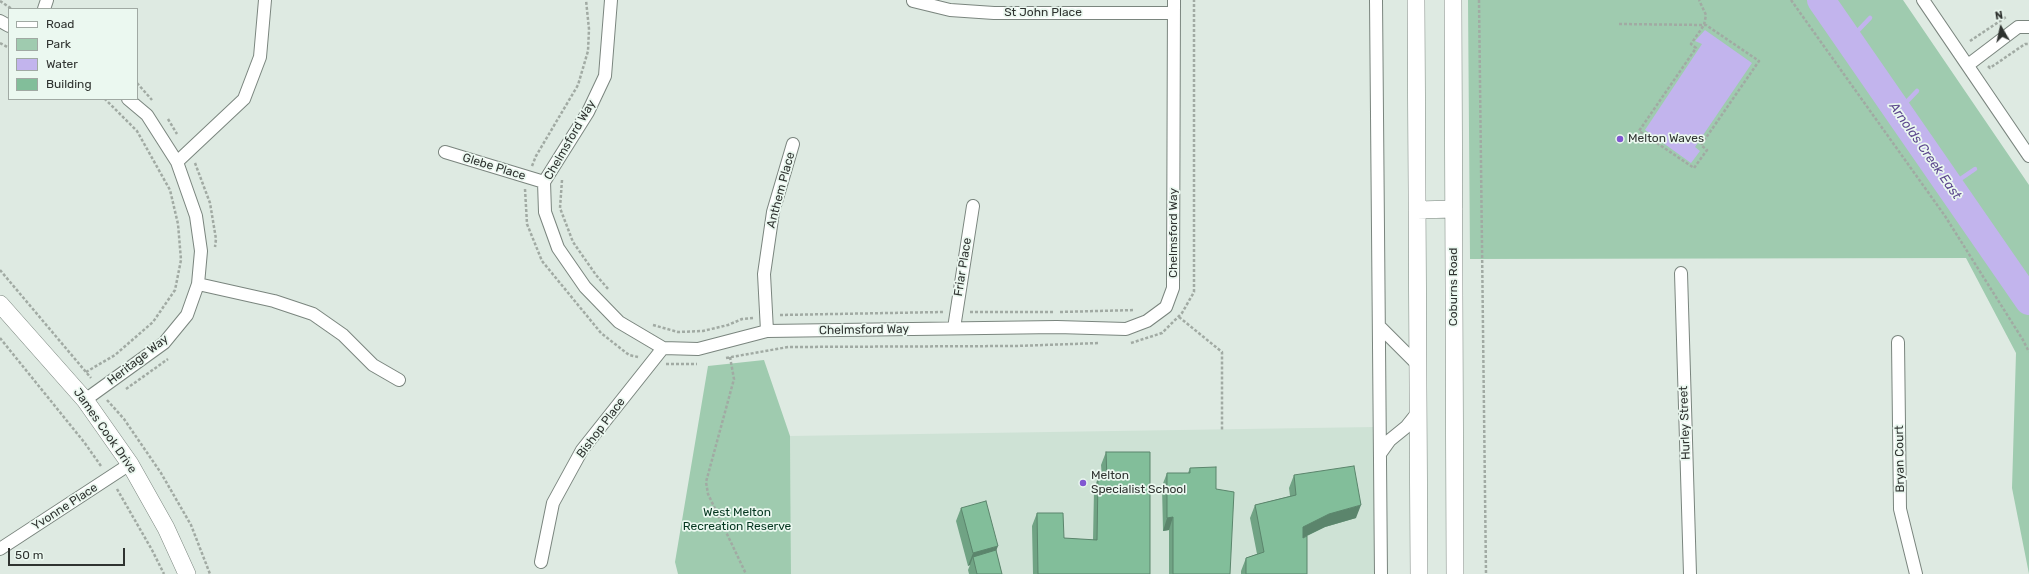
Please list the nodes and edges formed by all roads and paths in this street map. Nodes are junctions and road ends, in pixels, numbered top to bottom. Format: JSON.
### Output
{"nodes":[{"id":1,"x":0,"y":0,"type":"edge"},
{"id":2,"x":265,"y":0,"type":"edge"},
{"id":3,"x":586,"y":0,"type":"edge"},
{"id":4,"x":611,"y":0,"type":"edge"},
{"id":5,"x":1174,"y":0,"type":"edge"},
{"id":6,"x":1194,"y":0,"type":"edge"},
{"id":7,"x":1376,"y":0,"type":"edge"},
{"id":8,"x":1416,"y":0,"type":"edge"},
{"id":9,"x":1453,"y":0,"type":"edge"},
{"id":10,"x":1479,"y":0,"type":"edge"},
{"id":11,"x":1700,"y":0,"type":"edge"},
{"id":12,"x":1791,"y":0,"type":"edge"},
{"id":13,"x":1923,"y":0,"type":"edge"},
{"id":14,"x":913,"y":2,"type":"dead end"},
{"id":15,"x":11,"y":8,"type":"edge"},
{"id":16,"x":1174,"y":13,"type":"junction"},
{"id":17,"x":1619,"y":24,"type":"dead end"},
{"id":18,"x":1704,"y":25,"type":"junction"},
{"id":19,"x":2029,"y":27,"type":"edge"},
{"id":20,"x":1968,"y":65,"type":"junction"},
{"id":21,"x":138,"y":84,"type":"edge"},
{"id":22,"x":106,"y":100,"type":"edge"},
{"id":23,"x":129,"y":100,"type":"edge"},
{"id":24,"x":157,"y":106,"type":"dead end"},
{"id":25,"x":166,"y":117,"type":"dead end"},
{"id":26,"x":793,"y":144,"type":"dead end"},
{"id":27,"x":188,"y":152,"type":"junction"},
{"id":28,"x":445,"y":152,"type":"dead end"},
{"id":29,"x":2029,"y":156,"type":"edge"},
{"id":30,"x":177,"y":162,"type":"junction"},
{"id":31,"x":565,"y":173,"type":"dead end"},
{"id":32,"x":528,"y":177,"type":"junction"},
{"id":33,"x":544,"y":182,"type":"junction"},
{"id":34,"x":973,"y":206,"type":"dead end"},
{"id":35,"x":1454,"y":209,"type":"junction"},
{"id":36,"x":1417,"y":210,"type":"junction"},
{"id":37,"x":214,"y":252,"type":"dead end"},
{"id":38,"x":1681,"y":273,"type":"dead end"},
{"id":39,"x":198,"y":284,"type":"junction"},
{"id":40,"x":610,"y":291,"type":"dead end"},
{"id":41,"x":0,"y":304,"type":"edge"},
{"id":42,"x":1141,"y":307,"type":"dead end"},
{"id":43,"x":956,"y":312,"type":"junction"},
{"id":44,"x":766,"y":316,"type":"junction"},
{"id":45,"x":1179,"y":317,"type":"junction"},
{"id":46,"x":646,"y":323,"type":"dead end"},
{"id":47,"x":1379,"y":326,"type":"junction"},
{"id":48,"x":954,"y":328,"type":"junction"},
{"id":49,"x":767,"y":331,"type":"junction"},
{"id":50,"x":0,"y":338,"type":"edge"},
{"id":51,"x":1898,"y":342,"type":"dead end"},
{"id":52,"x":1103,"y":343,"type":"dead end"},
{"id":53,"x":1129,"y":343,"type":"dead end"},
{"id":54,"x":663,"y":348,"type":"junction"},
{"id":55,"x":2029,"y":352,"type":"edge"},
{"id":56,"x":170,"y":356,"type":"dead end"},
{"id":57,"x":730,"y":357,"type":"junction"},
{"id":58,"x":720,"y":359,"type":"dead end"},
{"id":59,"x":653,"y":361,"type":"junction"},
{"id":60,"x":698,"y":364,"type":"dead end"},
{"id":61,"x":1417,"y":364,"type":"junction"},
{"id":62,"x":86,"y":372,"type":"dead end"},
{"id":63,"x":399,"y":380,"type":"dead end"},
{"id":64,"x":123,"y":391,"type":"dead end"},
{"id":65,"x":112,"y":397,"type":"dead end"},
{"id":66,"x":85,"y":400,"type":"junction"},
{"id":67,"x":107,"y":400,"type":"dead end"},
{"id":68,"x":1418,"y":412,"type":"junction"},
{"id":69,"x":1222,"y":430,"type":"dead end"},
{"id":70,"x":1380,"y":454,"type":"junction"},
{"id":71,"x":130,"y":464,"type":"junction"},
{"id":72,"x":110,"y":478,"type":"junction"},
{"id":73,"x":0,"y":550,"type":"edge"},
{"id":74,"x":541,"y":562,"type":"dead end"},
{"id":75,"x":164,"y":574,"type":"edge"},
{"id":76,"x":187,"y":574,"type":"edge"},
{"id":77,"x":746,"y":574,"type":"edge"},
{"id":78,"x":1381,"y":574,"type":"edge"},
{"id":79,"x":1419,"y":574,"type":"edge"},
{"id":80,"x":1455,"y":574,"type":"edge"},
{"id":81,"x":1486,"y":574,"type":"edge"},
{"id":82,"x":1690,"y":574,"type":"edge"},
{"id":83,"x":1916,"y":574,"type":"edge"}],
"edges":[{"from":1,"to":15,"type":"path"},
{"from":2,"to":27,"type":"street"},
{"from":3,"to":32,"type":"path"},
{"from":4,"to":33,"type":"street","name":"Chelmsford Way"},
{"from":5,"to":16,"type":"street","name":"Chelmsford Way"},
{"from":6,"to":45,"type":"path"},
{"from":7,"to":47,"type":"street"},
{"from":8,"to":36,"type":"street"},
{"from":9,"to":35,"type":"street","name":"Coburns Road"},
{"from":10,"to":81,"type":"path"},
{"from":11,"to":18,"type":"path"},
{"from":12,"to":55,"type":"path"},
{"from":13,"to":20,"type":"street"},
{"from":14,"to":16,"type":"street","name":"St John Place"},
{"from":16,"to":48,"type":"street","name":"Chelmsford Way"},
{"from":17,"to":18,"type":"path"},
{"from":18,"to":18,"type":"path"},
{"from":19,"to":20,"type":"street"},
{"from":20,"to":29,"type":"street"},
{"from":21,"to":24,"type":"path"},
{"from":22,"to":62,"type":"path"},
{"from":23,"to":30,"type":"street","name":"Heritage Way"},
{"from":25,"to":27,"type":"path"},
{"from":26,"to":44,"type":"street","name":"Anthem Place"},
{"from":27,"to":30,"type":"street"},
{"from":27,"to":37,"type":"path"},
{"from":28,"to":32,"type":"street","name":"Glebe Place"},
{"from":30,"to":39,"type":"street","name":"Heritage Way"},
{"from":31,"to":40,"type":"path"},
{"from":32,"to":33,"type":"street","name":"Glebe Place"},
{"from":32,"to":59,"type":"path"},
{"from":33,"to":54,"type":"street","name":"Chelmsford Way"},
{"from":34,"to":43,"type":"street","name":"Friar Place"},
{"from":35,"to":36,"type":"street"},
{"from":35,"to":80,"type":"street","name":"Coburns Road"},
{"from":36,"to":61,"type":"street"},
{"from":38,"to":82,"type":"street","name":"Hurley Street"},
{"from":39,"to":63,"type":"street"},
{"from":39,"to":66,"type":"street","name":"Heritage Way"},
{"from":41,"to":66,"type":"street","name":"James Cook Drive"},
{"from":42,"to":43,"type":"path"},
{"from":43,"to":44,"type":"path"},
{"from":43,"to":48,"type":"street","name":"Friar Place"},
{"from":44,"to":46,"type":"path"},
{"from":44,"to":49,"type":"street","name":"Anthem Place"},
{"from":45,"to":53,"type":"path"},
{"from":45,"to":69,"type":"path"},
{"from":47,"to":61,"type":"street"},
{"from":47,"to":70,"type":"street"},
{"from":48,"to":49,"type":"street","name":"Chelmsford Way"},
{"from":49,"to":54,"type":"street","name":"Chelmsford Way"},
{"from":50,"to":72,"type":"path"},
{"from":51,"to":83,"type":"street","name":"Bryan Court"},
{"from":52,"to":57,"type":"path"},
{"from":54,"to":59,"type":"street","name":"Bishop Place"},
{"from":56,"to":64,"type":"path"},
{"from":57,"to":58,"type":"path"},
{"from":57,"to":77,"type":"path"},
{"from":59,"to":60,"type":"path"},
{"from":59,"to":74,"type":"street","name":"Bishop Place"},
{"from":61,"to":68,"type":"street"},
{"from":65,"to":67,"type":"path"},
{"from":66,"to":71,"type":"street","name":"James Cook Drive"},
{"from":68,"to":70,"type":"street"},
{"from":68,"to":79,"type":"street"},
{"from":70,"to":78,"type":"street"},
{"from":71,"to":72,"type":"street","name":"Yvonne Place"},
{"from":71,"to":76,"type":"street","name":"James Cook Drive"},
{"from":72,"to":73,"type":"street","name":"Yvonne Place"},
{"from":72,"to":75,"type":"path"}]}
